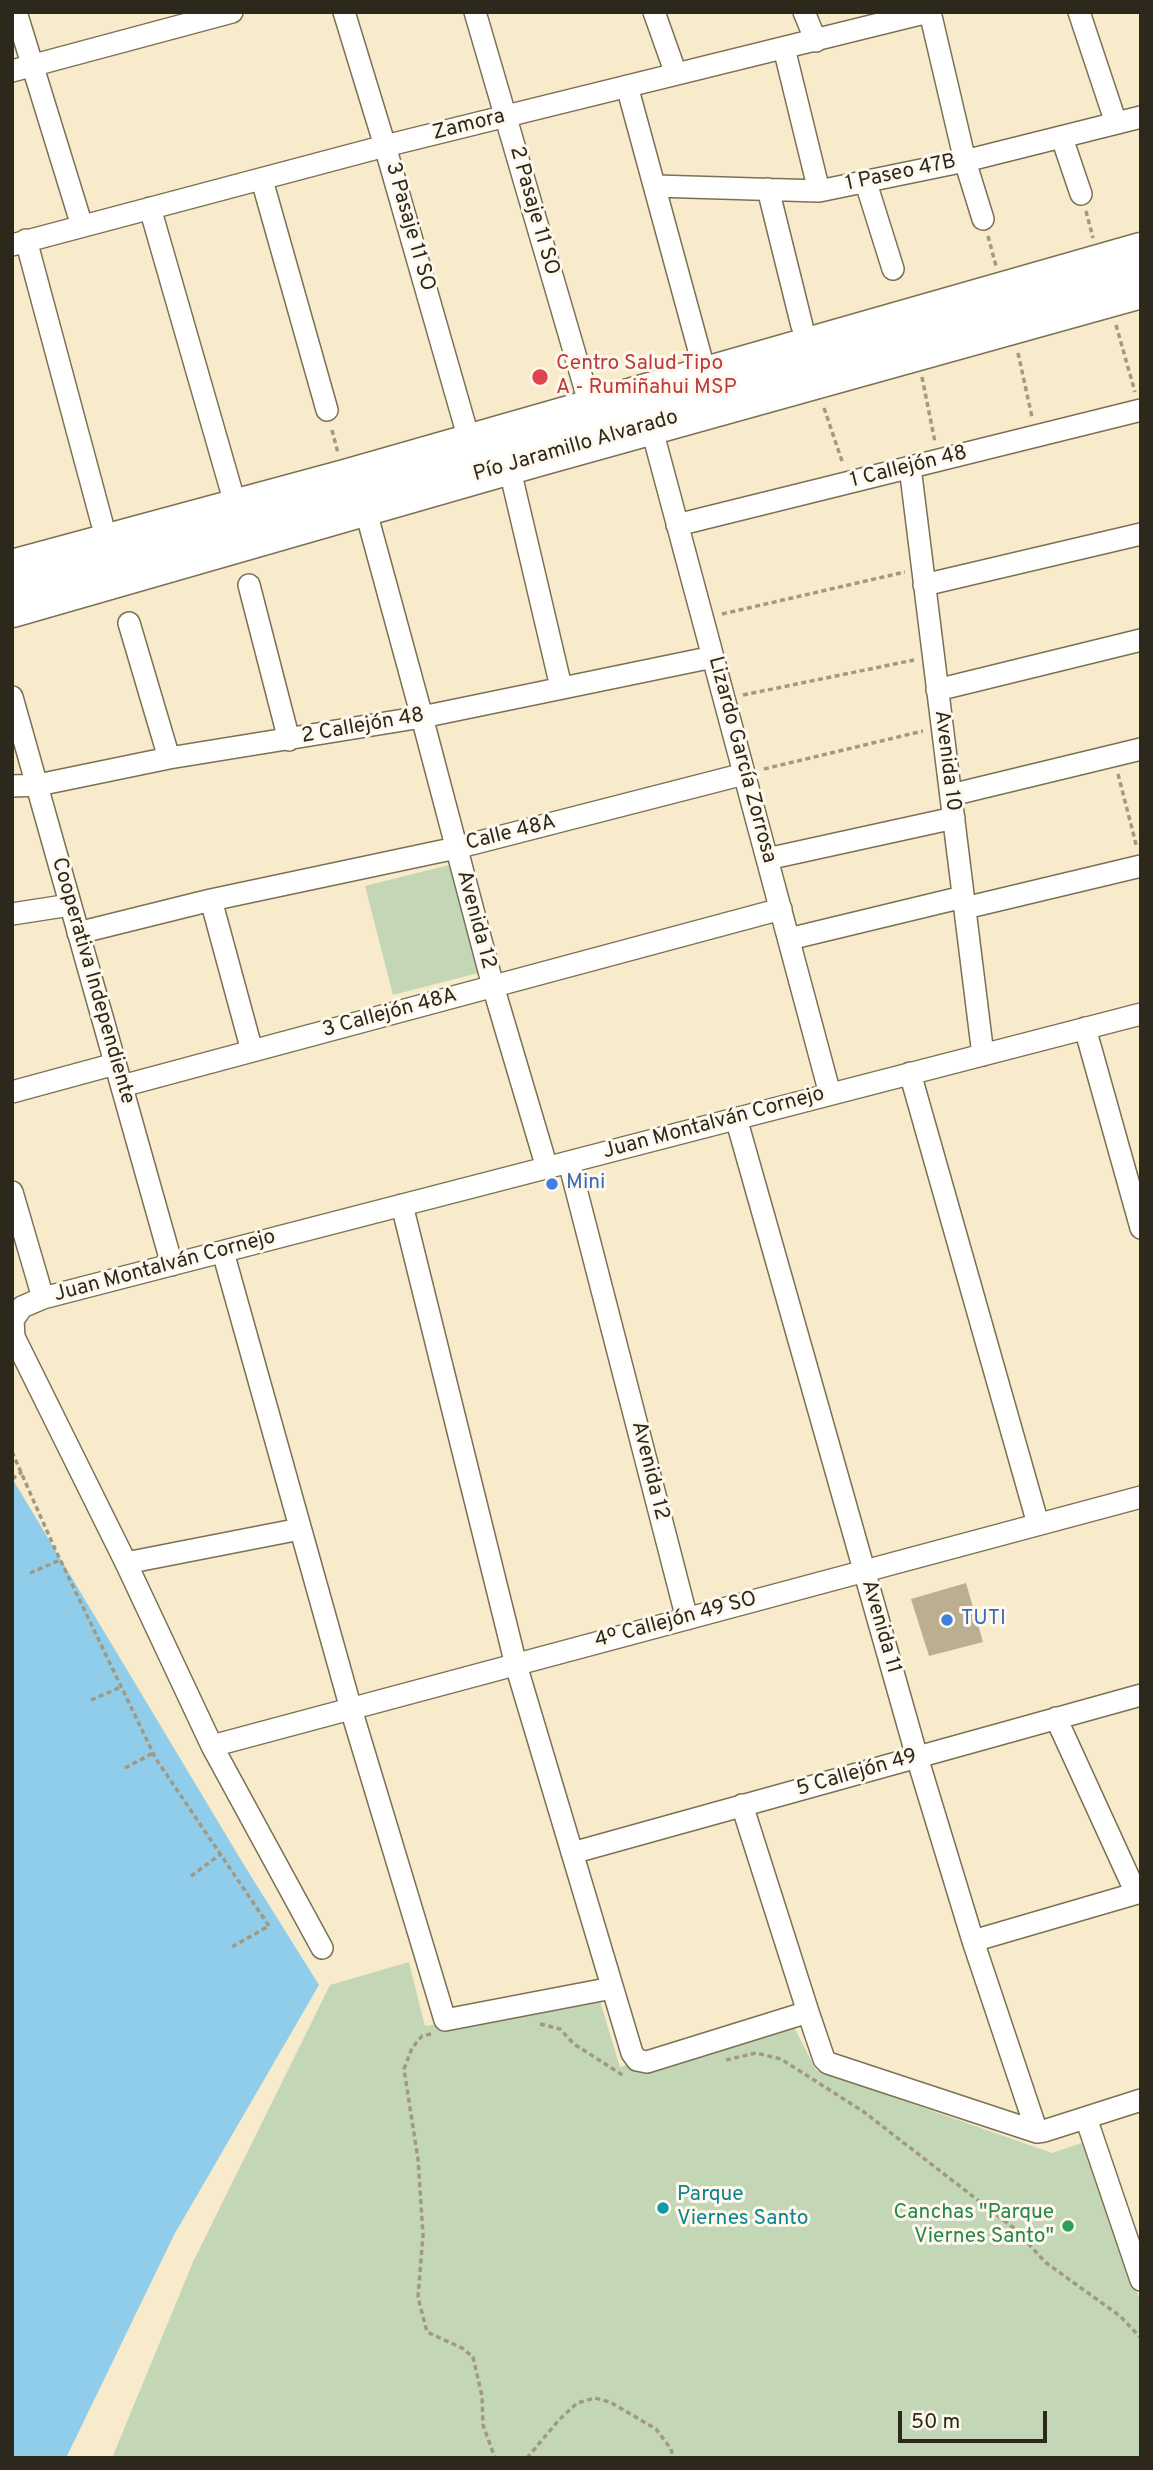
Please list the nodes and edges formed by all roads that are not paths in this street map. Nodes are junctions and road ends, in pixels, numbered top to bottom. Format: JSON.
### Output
{"nodes":[{"id":1,"x":16,"y":12,"type":"edge"},
{"id":2,"x":232,"y":12,"type":"edge"},
{"id":3,"x":344,"y":12,"type":"edge"},
{"id":4,"x":475,"y":12,"type":"edge"},
{"id":5,"x":654,"y":12,"type":"edge"},
{"id":6,"x":804,"y":12,"type":"edge"},
{"id":7,"x":929,"y":12,"type":"edge"},
{"id":8,"x":1079,"y":12,"type":"edge"},
{"id":9,"x":183,"y":18,"type":"edge"},
{"id":10,"x":816,"y":41,"type":"junction"},
{"id":11,"x":783,"y":48,"type":"junction"},
{"id":12,"x":34,"y":65,"type":"junction"},
{"id":13,"x":12,"y":71,"type":"edge"},
{"id":14,"x":676,"y":74,"type":"junction"},
{"id":15,"x":627,"y":86,"type":"junction"},
{"id":16,"x":505,"y":117,"type":"junction"},
{"id":17,"x":1141,"y":117,"type":"edge"},
{"id":18,"x":1116,"y":123,"type":"junction"},
{"id":19,"x":1062,"y":138,"type":"junction"},
{"id":20,"x":385,"y":146,"type":"junction"},
{"id":21,"x":965,"y":161,"type":"junction"},
{"id":22,"x":262,"y":180,"type":"junction"},
{"id":23,"x":866,"y":183,"type":"junction"},
{"id":24,"x":656,"y":186,"type":"junction"},
{"id":25,"x":768,"y":189,"type":"junction"},
{"id":26,"x":819,"y":191,"type":"junction"},
{"id":27,"x":1081,"y":194,"type":"road end"},
{"id":28,"x":150,"y":208,"type":"junction"},
{"id":29,"x":984,"y":219,"type":"road end"},
{"id":30,"x":82,"y":226,"type":"junction"},
{"id":31,"x":19,"y":242,"type":"edge"},
{"id":32,"x":1141,"y":252,"type":"edge"},
{"id":33,"x":893,"y":269,"type":"dead end"},
{"id":34,"x":1116,"y":283,"type":"edge"},
{"id":35,"x":1007,"y":308,"type":"junction"},
{"id":36,"x":802,"y":326,"type":"dead end"},
{"id":37,"x":706,"y":376,"type":"junction"},
{"id":38,"x":591,"y":409,"type":"junction"},
{"id":39,"x":327,"y":410,"type":"road end"},
{"id":40,"x":1140,"y":410,"type":"edge"},
{"id":41,"x":651,"y":426,"type":"junction"},
{"id":42,"x":470,"y":443,"type":"junction"},
{"id":43,"x":509,"y":466,"type":"junction"},
{"id":44,"x":909,"y":467,"type":"junction"},
{"id":45,"x":355,"y":494,"type":"junction"},
{"id":46,"x":236,"y":508,"type":"junction"},
{"id":47,"x":102,"y":523,"type":"dead end"},
{"id":48,"x":677,"y":525,"type":"junction"},
{"id":49,"x":1141,"y":534,"type":"edge"},
{"id":50,"x":12,"y":569,"type":"edge"},
{"id":51,"x":923,"y":576,"type":"junction"},
{"id":52,"x":249,"y":584,"type":"dead end"},
{"id":53,"x":12,"y":608,"type":"edge"},
{"id":54,"x":129,"y":623,"type":"dead end"},
{"id":55,"x":1141,"y":640,"type":"edge"},
{"id":56,"x":713,"y":657,"type":"junction"},
{"id":57,"x":561,"y":687,"type":"junction"},
{"id":58,"x":937,"y":690,"type":"junction"},
{"id":59,"x":12,"y":698,"type":"edge"},
{"id":60,"x":422,"y":716,"type":"junction"},
{"id":61,"x":289,"y":740,"type":"junction"},
{"id":62,"x":1141,"y":749,"type":"edge"},
{"id":63,"x":169,"y":758,"type":"junction"},
{"id":64,"x":744,"y":774,"type":"junction"},
{"id":65,"x":38,"y":785,"type":"junction"},
{"id":66,"x":12,"y":786,"type":"edge"},
{"id":67,"x":951,"y":795,"type":"junction"},
{"id":68,"x":954,"y":818,"type":"junction"},
{"id":69,"x":456,"y":848,"type":"junction"},
{"id":70,"x":1139,"y":858,"type":"edge"},
{"id":71,"x":767,"y":859,"type":"junction"},
{"id":72,"x":211,"y":900,"type":"junction"},
{"id":73,"x":964,"y":903,"type":"junction"},
{"id":74,"x":70,"y":905,"type":"junction"},
{"id":75,"x":780,"y":909,"type":"junction"},
{"id":76,"x":12,"y":914,"type":"edge"},
{"id":77,"x":78,"y":933,"type":"junction"},
{"id":78,"x":789,"y":939,"type":"junction"},
{"id":79,"x":493,"y":986,"type":"junction"},
{"id":80,"x":1141,"y":1014,"type":"edge"},
{"id":81,"x":1085,"y":1028,"type":"junction"},
{"id":82,"x":253,"y":1051,"type":"junction"},
{"id":83,"x":983,"y":1055,"type":"junction"},
{"id":84,"x":115,"y":1064,"type":"junction"},
{"id":85,"x":910,"y":1073,"type":"junction"},
{"id":86,"x":121,"y":1086,"type":"junction"},
{"id":87,"x":12,"y":1092,"type":"edge"},
{"id":88,"x":831,"y":1094,"type":"junction"},
{"id":89,"x":736,"y":1118,"type":"junction"},
{"id":90,"x":569,"y":1162,"type":"junction"},
{"id":91,"x":547,"y":1168,"type":"junction"},
{"id":92,"x":12,"y":1192,"type":"edge"},
{"id":93,"x":402,"y":1205,"type":"junction"},
{"id":94,"x":1141,"y":1228,"type":"edge"},
{"id":95,"x":223,"y":1252,"type":"junction"},
{"id":96,"x":172,"y":1265,"type":"junction"},
{"id":97,"x":43,"y":1298,"type":"junction"},
{"id":98,"x":1141,"y":1497,"type":"edge"},
{"id":99,"x":1038,"y":1524,"type":"junction"},
{"id":100,"x":300,"y":1529,"type":"junction"},
{"id":101,"x":126,"y":1563,"type":"junction"},
{"id":102,"x":864,"y":1571,"type":"junction"},
{"id":103,"x":687,"y":1619,"type":"junction"},
{"id":104,"x":516,"y":1665,"type":"junction"},
{"id":105,"x":1141,"y":1695,"type":"edge"},
{"id":106,"x":351,"y":1709,"type":"junction"},
{"id":107,"x":1056,"y":1718,"type":"junction"},
{"id":108,"x":212,"y":1746,"type":"junction"},
{"id":109,"x":917,"y":1757,"type":"junction"},
{"id":110,"x":743,"y":1805,"type":"junction"},
{"id":111,"x":572,"y":1853,"type":"junction"},
{"id":112,"x":1138,"y":1893,"type":"edge"},
{"id":113,"x":972,"y":1941,"type":"junction"},
{"id":114,"x":322,"y":1948,"type":"dead end"},
{"id":115,"x":612,"y":1988,"type":"junction"},
{"id":116,"x":808,"y":2012,"type":"junction"},
{"id":117,"x":1141,"y":2100,"type":"edge"},
{"id":118,"x":1086,"y":2118,"type":"junction"},
{"id":119,"x":1037,"y":2132,"type":"junction"},
{"id":120,"x":1141,"y":2280,"type":"edge"}],
"edges":[{"from":1,"to":12,"type":"street"},
{"from":2,"to":9,"type":"street"},
{"from":3,"to":20,"type":"street","name":"3 Pasaje 11 SO"},
{"from":4,"to":16,"type":"street","name":"2 Pasaje 11 SO"},
{"from":5,"to":14,"type":"street"},
{"from":6,"to":10,"type":"street"},
{"from":7,"to":10,"type":"street","name":"Zamora"},
{"from":7,"to":21,"type":"street"},
{"from":8,"to":18,"type":"street"},
{"from":9,"to":12,"type":"street"},
{"from":10,"to":11,"type":"street","name":"Zamora"},
{"from":11,"to":14,"type":"street","name":"Zamora"},
{"from":11,"to":26,"type":"street"},
{"from":12,"to":13,"type":"street"},
{"from":12,"to":30,"type":"street"},
{"from":14,"to":15,"type":"street","name":"Zamora"},
{"from":15,"to":16,"type":"street","name":"Zamora"},
{"from":15,"to":24,"type":"street"},
{"from":16,"to":20,"type":"street","name":"Zamora"},
{"from":16,"to":38,"type":"street","name":"2 Pasaje 11 SO"},
{"from":17,"to":18,"type":"street","name":"1 Paseo 47B"},
{"from":18,"to":19,"type":"street","name":"1 Paseo 47B"},
{"from":19,"to":21,"type":"street","name":"1 Paseo 47B"},
{"from":19,"to":27,"type":"street"},
{"from":20,"to":22,"type":"street","name":"Zamora"},
{"from":20,"to":42,"type":"street","name":"3 Pasaje 11 SO"},
{"from":21,"to":23,"type":"street","name":"1 Paseo 47B"},
{"from":21,"to":29,"type":"street"},
{"from":22,"to":28,"type":"street","name":"Zamora"},
{"from":22,"to":39,"type":"street"},
{"from":23,"to":26,"type":"street","name":"1 Paseo 47B"},
{"from":23,"to":33,"type":"street"},
{"from":24,"to":25,"type":"street","name":"1 Paseo 47B"},
{"from":24,"to":37,"type":"street"},
{"from":25,"to":26,"type":"street","name":"1 Paseo 47B"},
{"from":25,"to":36,"type":"street"},
{"from":28,"to":30,"type":"street","name":"Zamora"},
{"from":28,"to":46,"type":"street"},
{"from":30,"to":31,"type":"street","name":"Zamora"},
{"from":31,"to":47,"type":"street"},
{"from":32,"to":34,"type":"highway","name":"Pío Jaramillo Alvarado"},
{"from":34,"to":35,"type":"highway","name":"Pío Jaramillo Alvarado"},
{"from":35,"to":37,"type":"highway","name":"Pío Jaramillo Alvarado"},
{"from":35,"to":41,"type":"highway","name":"Pío Jaramillo Alvarado"},
{"from":37,"to":38,"type":"highway","name":"Pío Jaramillo Alvarado"},
{"from":38,"to":42,"type":"highway","name":"Pío Jaramillo Alvarado"},
{"from":40,"to":44,"type":"street","name":"1 Callejón 48"},
{"from":41,"to":43,"type":"highway","name":"Pío Jaramillo Alvarado"},
{"from":41,"to":48,"type":"street","name":"Lizardo García Zorrosa"},
{"from":42,"to":45,"type":"highway","name":"Pío Jaramillo Alvarado"},
{"from":43,"to":45,"type":"highway","name":"Pío Jaramillo Alvarado"},
{"from":43,"to":57,"type":"street"},
{"from":44,"to":48,"type":"street","name":"1 Callejón 48"},
{"from":44,"to":51,"type":"street","name":"Avenida 10"},
{"from":45,"to":46,"type":"highway","name":"Pío Jaramillo Alvarado"},
{"from":45,"to":53,"type":"highway","name":"Pío Jaramillo Alvarado"},
{"from":45,"to":60,"type":"street","name":"Avenida 12"},
{"from":46,"to":50,"type":"highway","name":"Pío Jaramillo Alvarado"},
{"from":48,"to":56,"type":"street","name":"Lizardo García Zorrosa"},
{"from":49,"to":51,"type":"street"},
{"from":51,"to":58,"type":"street","name":"Avenida 10"},
{"from":52,"to":61,"type":"street"},
{"from":54,"to":63,"type":"street"},
{"from":55,"to":58,"type":"street"},
{"from":56,"to":57,"type":"street","name":"2 Callejón 48"},
{"from":56,"to":64,"type":"street","name":"Lizardo García Zorrosa"},
{"from":57,"to":60,"type":"street","name":"2 Callejón 48"},
{"from":58,"to":67,"type":"street","name":"Avenida 10"},
{"from":59,"to":65,"type":"street","name":"Cooperativa Independiente"},
{"from":60,"to":61,"type":"street","name":"2 Callejón 48"},
{"from":60,"to":69,"type":"street","name":"Avenida 12"},
{"from":61,"to":63,"type":"street","name":"2 Callejón 48"},
{"from":62,"to":67,"type":"street"},
{"from":63,"to":65,"type":"street","name":"2 Callejón 48"},
{"from":64,"to":69,"type":"street","name":"Calle 48A"},
{"from":64,"to":71,"type":"street","name":"Lizardo García Zorrosa"},
{"from":65,"to":66,"type":"street","name":"2 Callejón 48"},
{"from":65,"to":74,"type":"street","name":"Cooperativa Independiente"},
{"from":67,"to":68,"type":"street","name":"Avenida 10"},
{"from":68,"to":71,"type":"street"},
{"from":68,"to":73,"type":"street","name":"Avenida 10"},
{"from":69,"to":72,"type":"street","name":"Calle 48A"},
{"from":69,"to":79,"type":"street","name":"Avenida 12"},
{"from":70,"to":73,"type":"street"},
{"from":71,"to":75,"type":"street","name":"Lizardo García Zorrosa"},
{"from":72,"to":77,"type":"street","name":"Calle 48A"},
{"from":72,"to":82,"type":"street"},
{"from":73,"to":78,"type":"street"},
{"from":73,"to":83,"type":"street","name":"Avenida 10"},
{"from":74,"to":76,"type":"street"},
{"from":74,"to":77,"type":"street","name":"Cooperativa Independiente"},
{"from":75,"to":78,"type":"street","name":"Lizardo García Zorrosa"},
{"from":75,"to":79,"type":"street","name":"3 Callejón 48A"},
{"from":77,"to":84,"type":"street","name":"Cooperativa Independiente"},
{"from":78,"to":88,"type":"street","name":"Lizardo García Zorrosa"},
{"from":79,"to":82,"type":"street","name":"3 Callejón 48A"},
{"from":79,"to":91,"type":"street","name":"Avenida 12"},
{"from":80,"to":81,"type":"street","name":"Juan Montalván Cornejo"},
{"from":81,"to":83,"type":"street","name":"Juan Montalván Cornejo"},
{"from":81,"to":94,"type":"street"},
{"from":82,"to":86,"type":"street","name":"3 Callejón 48A"},
{"from":83,"to":85,"type":"street","name":"Juan Montalván Cornejo"},
{"from":84,"to":86,"type":"street","name":"Cooperativa Independiente"},
{"from":84,"to":87,"type":"street"},
{"from":85,"to":88,"type":"street","name":"Juan Montalván Cornejo"},
{"from":85,"to":99,"type":"street"},
{"from":86,"to":96,"type":"street","name":"Cooperativa Independiente"},
{"from":88,"to":89,"type":"street","name":"Juan Montalván Cornejo"},
{"from":89,"to":90,"type":"street","name":"Juan Montalván Cornejo"},
{"from":89,"to":102,"type":"street","name":"Avenida 11"},
{"from":90,"to":91,"type":"street","name":"Juan Montalván Cornejo"},
{"from":90,"to":103,"type":"street","name":"Avenida 12"},
{"from":91,"to":93,"type":"street","name":"Juan Montalván Cornejo"},
{"from":92,"to":97,"type":"street"},
{"from":93,"to":95,"type":"street","name":"Juan Montalván Cornejo"},
{"from":93,"to":104,"type":"street"},
{"from":95,"to":96,"type":"street","name":"Juan Montalván Cornejo"},
{"from":95,"to":100,"type":"street"},
{"from":96,"to":97,"type":"street","name":"Juan Montalván Cornejo"},
{"from":97,"to":101,"type":"street","name":"Juan Montalván Cornejo"},
{"from":98,"to":99,"type":"street","name":"4º Callejón 49 SO"},
{"from":99,"to":102,"type":"street","name":"4º Callejón 49 SO"},
{"from":100,"to":101,"type":"street"},
{"from":100,"to":106,"type":"street"},
{"from":101,"to":108,"type":"street","name":"Juan Montalván Cornejo"},
{"from":102,"to":103,"type":"street","name":"4º Callejón 49 SO"},
{"from":102,"to":109,"type":"street","name":"Avenida 11"},
{"from":103,"to":104,"type":"street","name":"4º Callejón 49 SO"},
{"from":104,"to":106,"type":"street","name":"4º Callejón 49 SO"},
{"from":104,"to":111,"type":"street"},
{"from":105,"to":107,"type":"street","name":"5 Callejón 49"},
{"from":106,"to":108,"type":"street","name":"4º Callejón 49 SO"},
{"from":106,"to":115,"type":"street"},
{"from":107,"to":109,"type":"street","name":"5 Callejón 49"},
{"from":107,"to":112,"type":"street"},
{"from":108,"to":114,"type":"street","name":"Juan Montalván Cornejo"},
{"from":109,"to":110,"type":"street","name":"5 Callejón 49"},
{"from":109,"to":113,"type":"street","name":"Avenida 11"},
{"from":110,"to":111,"type":"street","name":"5 Callejón 49"},
{"from":110,"to":116,"type":"street"},
{"from":111,"to":115,"type":"street"},
{"from":112,"to":113,"type":"street"},
{"from":113,"to":119,"type":"street","name":"Avenida 11"},
{"from":115,"to":116,"type":"street"},
{"from":116,"to":119,"type":"street"},
{"from":117,"to":118,"type":"street"},
{"from":118,"to":119,"type":"street"},
{"from":118,"to":120,"type":"street"}]}
